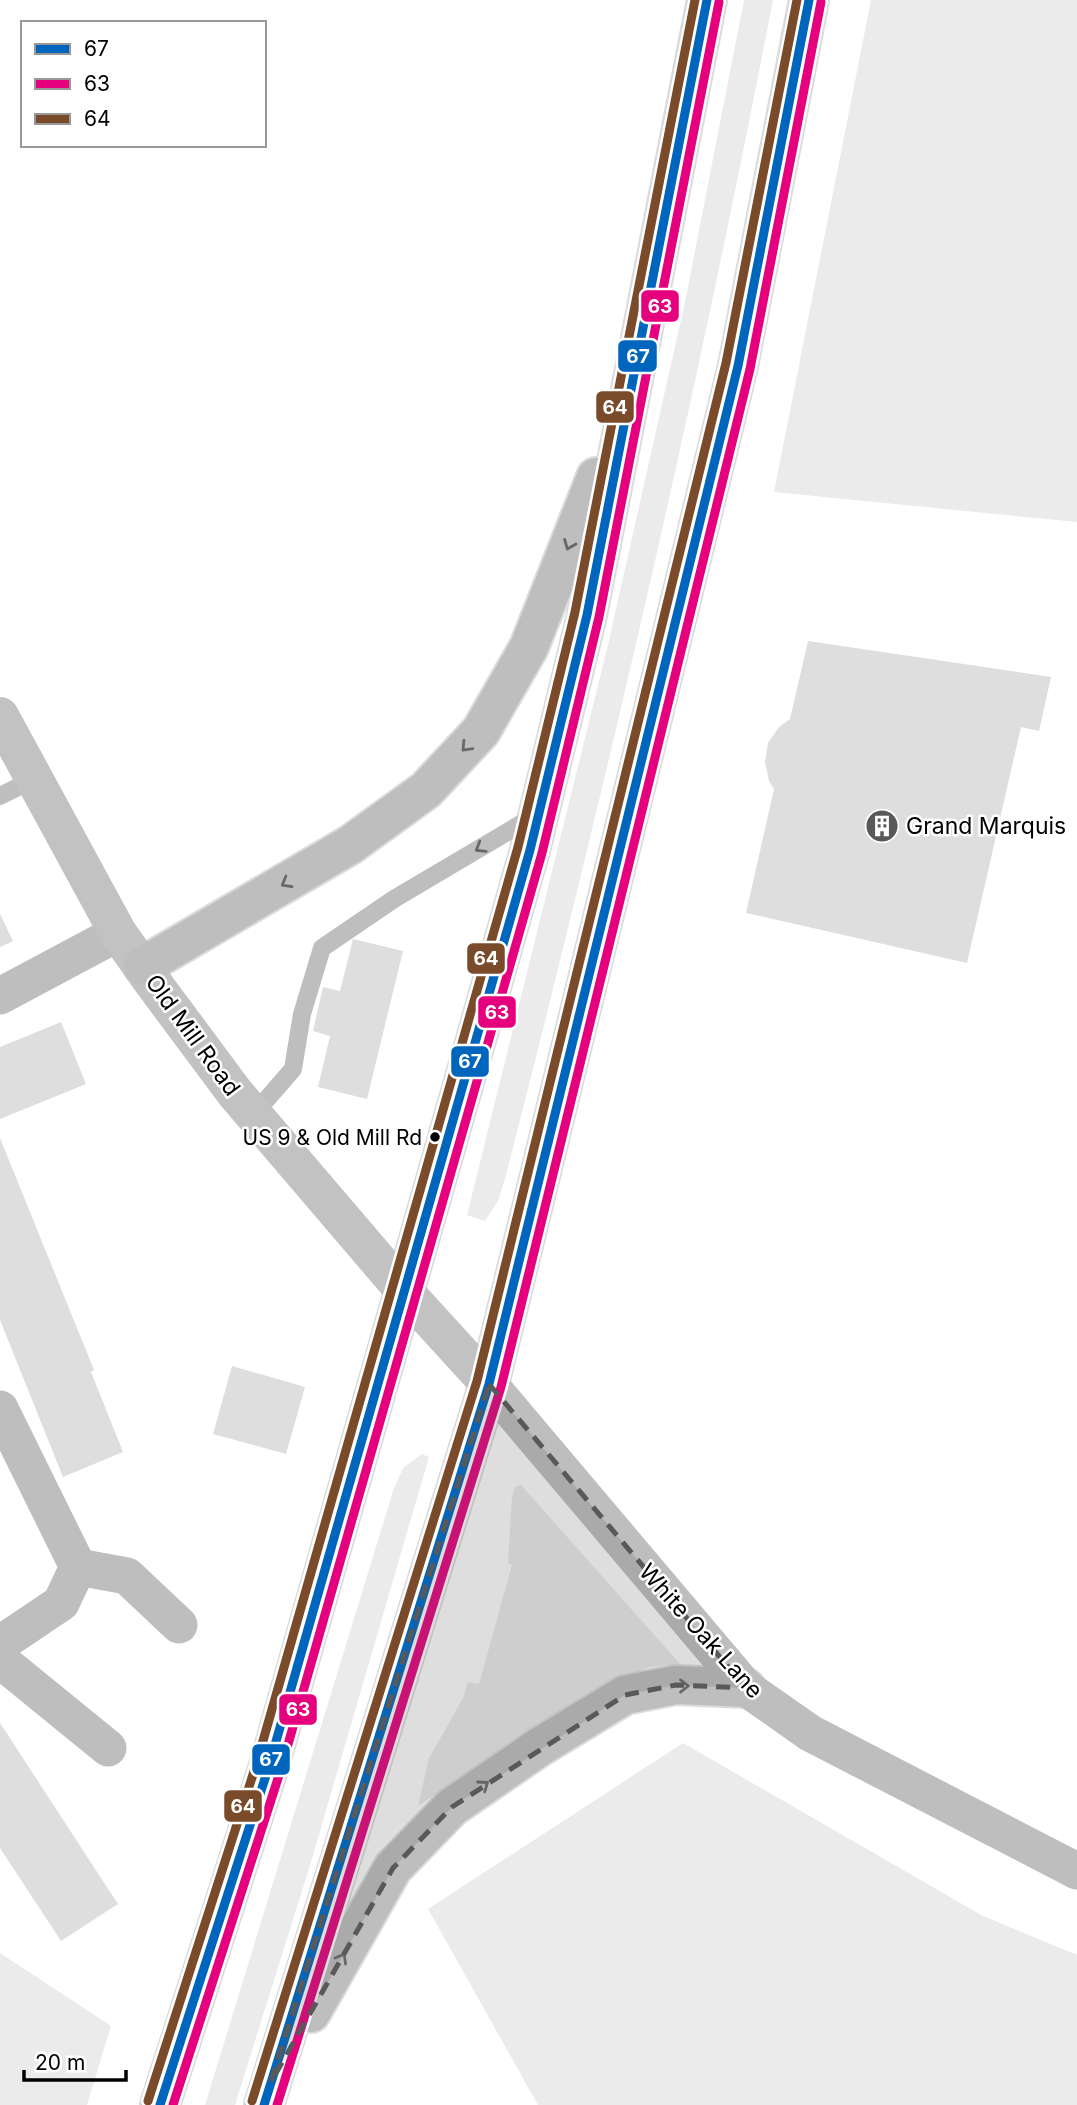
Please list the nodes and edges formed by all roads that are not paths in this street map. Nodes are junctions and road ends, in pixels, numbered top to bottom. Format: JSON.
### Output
{"nodes":[{"id":1,"x":707,"y":0,"type":"edge"},
{"id":2,"x":809,"y":0,"type":"edge"},
{"id":3,"x":631,"y":391,"type":"junction"},
{"id":4,"x":0,"y":716,"type":"edge"},
{"id":5,"x":34,"y":779,"type":"junction"},
{"id":6,"x":0,"y":796,"type":"edge"},
{"id":7,"x":539,"y":813,"type":"junction"},
{"id":8,"x":118,"y":933,"type":"junction"},
{"id":9,"x":142,"y":966,"type":"junction"},
{"id":10,"x":0,"y":996,"type":"edge"},
{"id":11,"x":253,"y":1115,"type":"junction"},
{"id":12,"x":405,"y":1293,"type":"junction"},
{"id":13,"x":489,"y":1384,"type":"junction"},
{"id":14,"x":0,"y":1409,"type":"edge"},
{"id":15,"x":78,"y":1567,"type":"junction"},
{"id":16,"x":179,"y":1625,"type":"dead end"},
{"id":17,"x":0,"y":1644,"type":"edge"},
{"id":18,"x":0,"y":1660,"type":"edge"},
{"id":19,"x":746,"y":1688,"type":"junction"},
{"id":20,"x":108,"y":1748,"type":"dead end"},
{"id":21,"x":1077,"y":1871,"type":"edge"},
{"id":22,"x":268,"y":2093,"type":"edge"},
{"id":23,"x":160,"y":2105,"type":"edge"}],
"edges":[{"from":1,"to":3,"type":"highway"},
{"from":2,"to":13,"type":"highway"},
{"from":3,"to":7,"type":"highway"},
{"from":3,"to":9,"type":"highway","one_way":true},
{"from":4,"to":5,"type":"street","name":"Old Mill Road"},
{"from":5,"to":6,"type":"lane"},
{"from":5,"to":8,"type":"street","name":"Old Mill Road"},
{"from":7,"to":11,"type":"lane","one_way":true},
{"from":7,"to":12,"type":"highway"},
{"from":8,"to":9,"type":"street","name":"Old Mill Road"},
{"from":8,"to":10,"type":"street"},
{"from":9,"to":11,"type":"street","name":"Old Mill Road"},
{"from":11,"to":12,"type":"street","name":"Old Mill Road"},
{"from":12,"to":13,"type":"street","name":"Old Mill Road"},
{"from":12,"to":23,"type":"highway"},
{"from":13,"to":19,"type":"street","name":"White Oak Lane"},
{"from":13,"to":22,"type":"highway"},
{"from":14,"to":15,"type":"street"},
{"from":15,"to":16,"type":"street"},
{"from":15,"to":17,"type":"street"},
{"from":18,"to":20,"type":"street"},
{"from":19,"to":21,"type":"street","name":"White Oak Lane"},
{"from":22,"to":19,"type":"highway","one_way":true}]}
